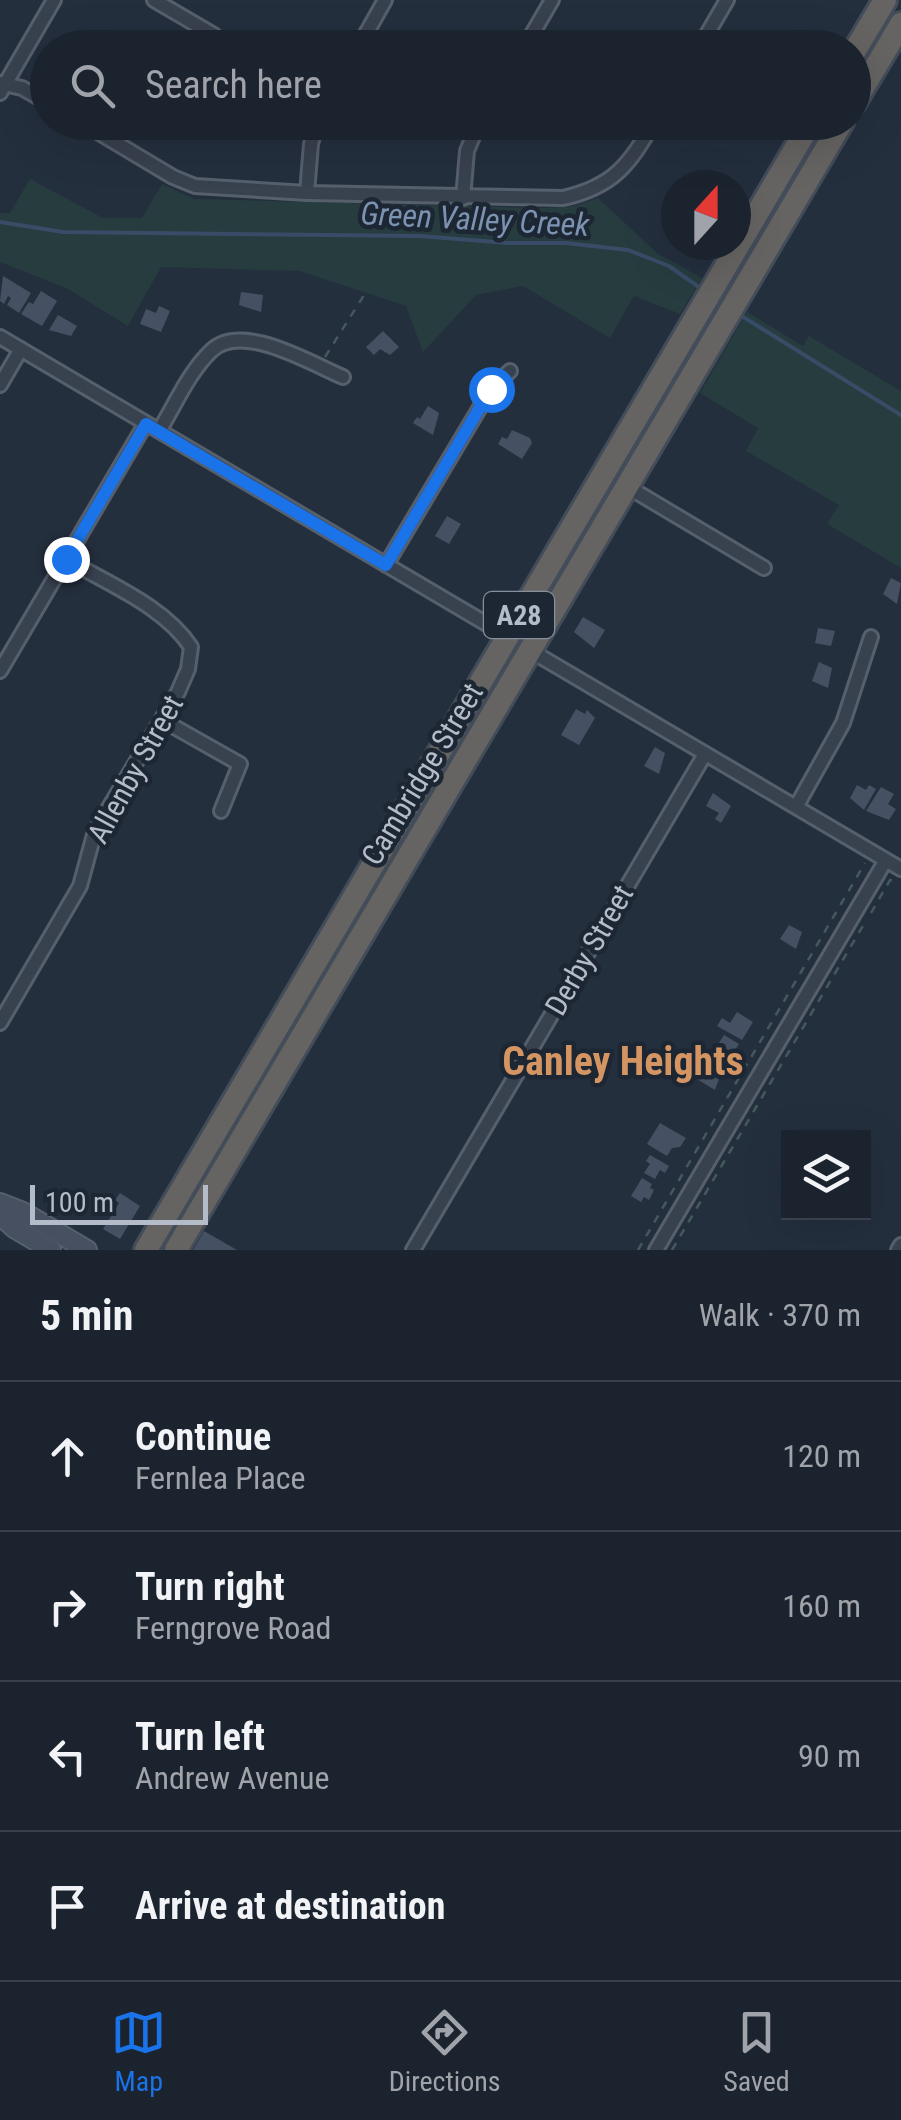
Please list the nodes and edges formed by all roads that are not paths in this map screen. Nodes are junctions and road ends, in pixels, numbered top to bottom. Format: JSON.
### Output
{"nodes":[{"id":1,"x":54,"y":0,"type":"edge"},
{"id":2,"x":154,"y":0,"type":"edge"},
{"id":3,"x":386,"y":0,"type":"edge"},
{"id":4,"x":552,"y":0,"type":"edge"},
{"id":5,"x":727,"y":0,"type":"edge"},
{"id":6,"x":885,"y":0,"type":"edge"},
{"id":7,"x":901,"y":24,"type":"edge"},
{"id":8,"x":36,"y":30,"type":"edge"},
{"id":9,"x":205,"y":30,"type":"edge"},
{"id":10,"x":368,"y":30,"type":"edge"},
{"id":11,"x":534,"y":30,"type":"edge"},
{"id":12,"x":710,"y":30,"type":"edge"},
{"id":13,"x":867,"y":30,"type":"edge"},
{"id":14,"x":30,"y":40,"type":"edge"},
{"id":15,"x":871,"y":74,"type":"edge"},
{"id":16,"x":2,"y":87,"type":"edge"},
{"id":17,"x":30,"y":93,"type":"edge"},
{"id":18,"x":111,"y":140,"type":"edge"},
{"id":19,"x":313,"y":140,"type":"edge"},
{"id":20,"x":471,"y":140,"type":"edge"},
{"id":21,"x":644,"y":140,"type":"edge"},
{"id":22,"x":800,"y":140,"type":"edge"},
{"id":23,"x":831,"y":140,"type":"edge"},
{"id":24,"x":307,"y":193,"type":"junction"},
{"id":25,"x":464,"y":198,"type":"junction"},
{"id":26,"x":0,"y":337,"type":"edge"},
{"id":27,"x":21,"y":350,"type":"junction"},
{"id":28,"x":510,"y":372,"type":"dead end"},
{"id":29,"x":343,"y":377,"type":"dead end"},
{"id":30,"x":0,"y":385,"type":"edge"},
{"id":31,"x":153,"y":427,"type":"junction"},
{"id":32,"x":628,"y":487,"type":"junction"},
{"id":33,"x":66,"y":559,"type":"junction"},
{"id":34,"x":386,"y":565,"type":"junction"},
{"id":35,"x":764,"y":568,"type":"dead end"},
{"id":36,"x":507,"y":636,"type":"junction"},
{"id":37,"x":871,"y":636,"type":"dead end"},
{"id":38,"x":531,"y":651,"type":"junction"},
{"id":39,"x":0,"y":671,"type":"edge"},
{"id":40,"x":162,"y":720,"type":"junction"},
{"id":41,"x":705,"y":754,"type":"junction"},
{"id":42,"x":796,"y":807,"type":"junction"},
{"id":43,"x":220,"y":811,"type":"dead end"},
{"id":44,"x":886,"y":860,"type":"junction"},
{"id":45,"x":900,"y":876,"type":"edge"},
{"id":46,"x":0,"y":1023,"type":"edge"},
{"id":47,"x":0,"y":1203,"type":"edge"},
{"id":48,"x":0,"y":1215,"type":"edge"},
{"id":49,"x":52,"y":1250,"type":"edge"},
{"id":50,"x":88,"y":1250,"type":"edge"},
{"id":51,"x":146,"y":1250,"type":"edge"},
{"id":52,"x":176,"y":1250,"type":"edge"},
{"id":53,"x":412,"y":1250,"type":"edge"},
{"id":54,"x":656,"y":1250,"type":"edge"}],
"edges":[{"from":1,"to":8,"type":"street"},
{"from":2,"to":9,"type":"street"},
{"from":3,"to":10,"type":"street"},
{"from":4,"to":11,"type":"street"},
{"from":5,"to":12,"type":"street"},
{"from":6,"to":13,"type":"highway"},
{"from":7,"to":15,"type":"highway"},
{"from":14,"to":16,"type":"street"},
{"from":16,"to":17,"type":"street"},
{"from":18,"to":24,"type":"street"},
{"from":19,"to":24,"type":"street"},
{"from":20,"to":25,"type":"street"},
{"from":21,"to":25,"type":"street"},
{"from":22,"to":36,"type":"highway","name":"Cambridge Street","number":"A28"},
{"from":23,"to":32,"type":"highway","name":"Cambridge Street","number":"A28"},
{"from":24,"to":25,"type":"street"},
{"from":26,"to":27,"type":"street"},
{"from":27,"to":30,"type":"street"},
{"from":27,"to":31,"type":"street"},
{"from":28,"to":34,"type":"street"},
{"from":29,"to":31,"type":"street"},
{"from":31,"to":33,"type":"street"},
{"from":31,"to":34,"type":"street"},
{"from":32,"to":35,"type":"street"},
{"from":32,"to":38,"type":"highway","name":"Cambridge Street","number":"A28"},
{"from":33,"to":39,"type":"street"},
{"from":33,"to":40,"type":"street","name":"Allenby Street"},
{"from":34,"to":36,"type":"street"},
{"from":36,"to":51,"type":"highway","name":"Cambridge Street","number":"A28"},
{"from":37,"to":42,"type":"street"},
{"from":38,"to":41,"type":"street"},
{"from":38,"to":52,"type":"highway","name":"Cambridge Street","number":"A28"},
{"from":40,"to":43,"type":"street"},
{"from":40,"to":46,"type":"street","name":"Allenby Street"},
{"from":41,"to":42,"type":"street"},
{"from":41,"to":53,"type":"street","name":"Derby Street"},
{"from":42,"to":44,"type":"street"},
{"from":44,"to":45,"type":"street"},
{"from":44,"to":54,"type":"street"},
{"from":47,"to":50,"type":"main road"},
{"from":48,"to":49,"type":"main road"}]}
